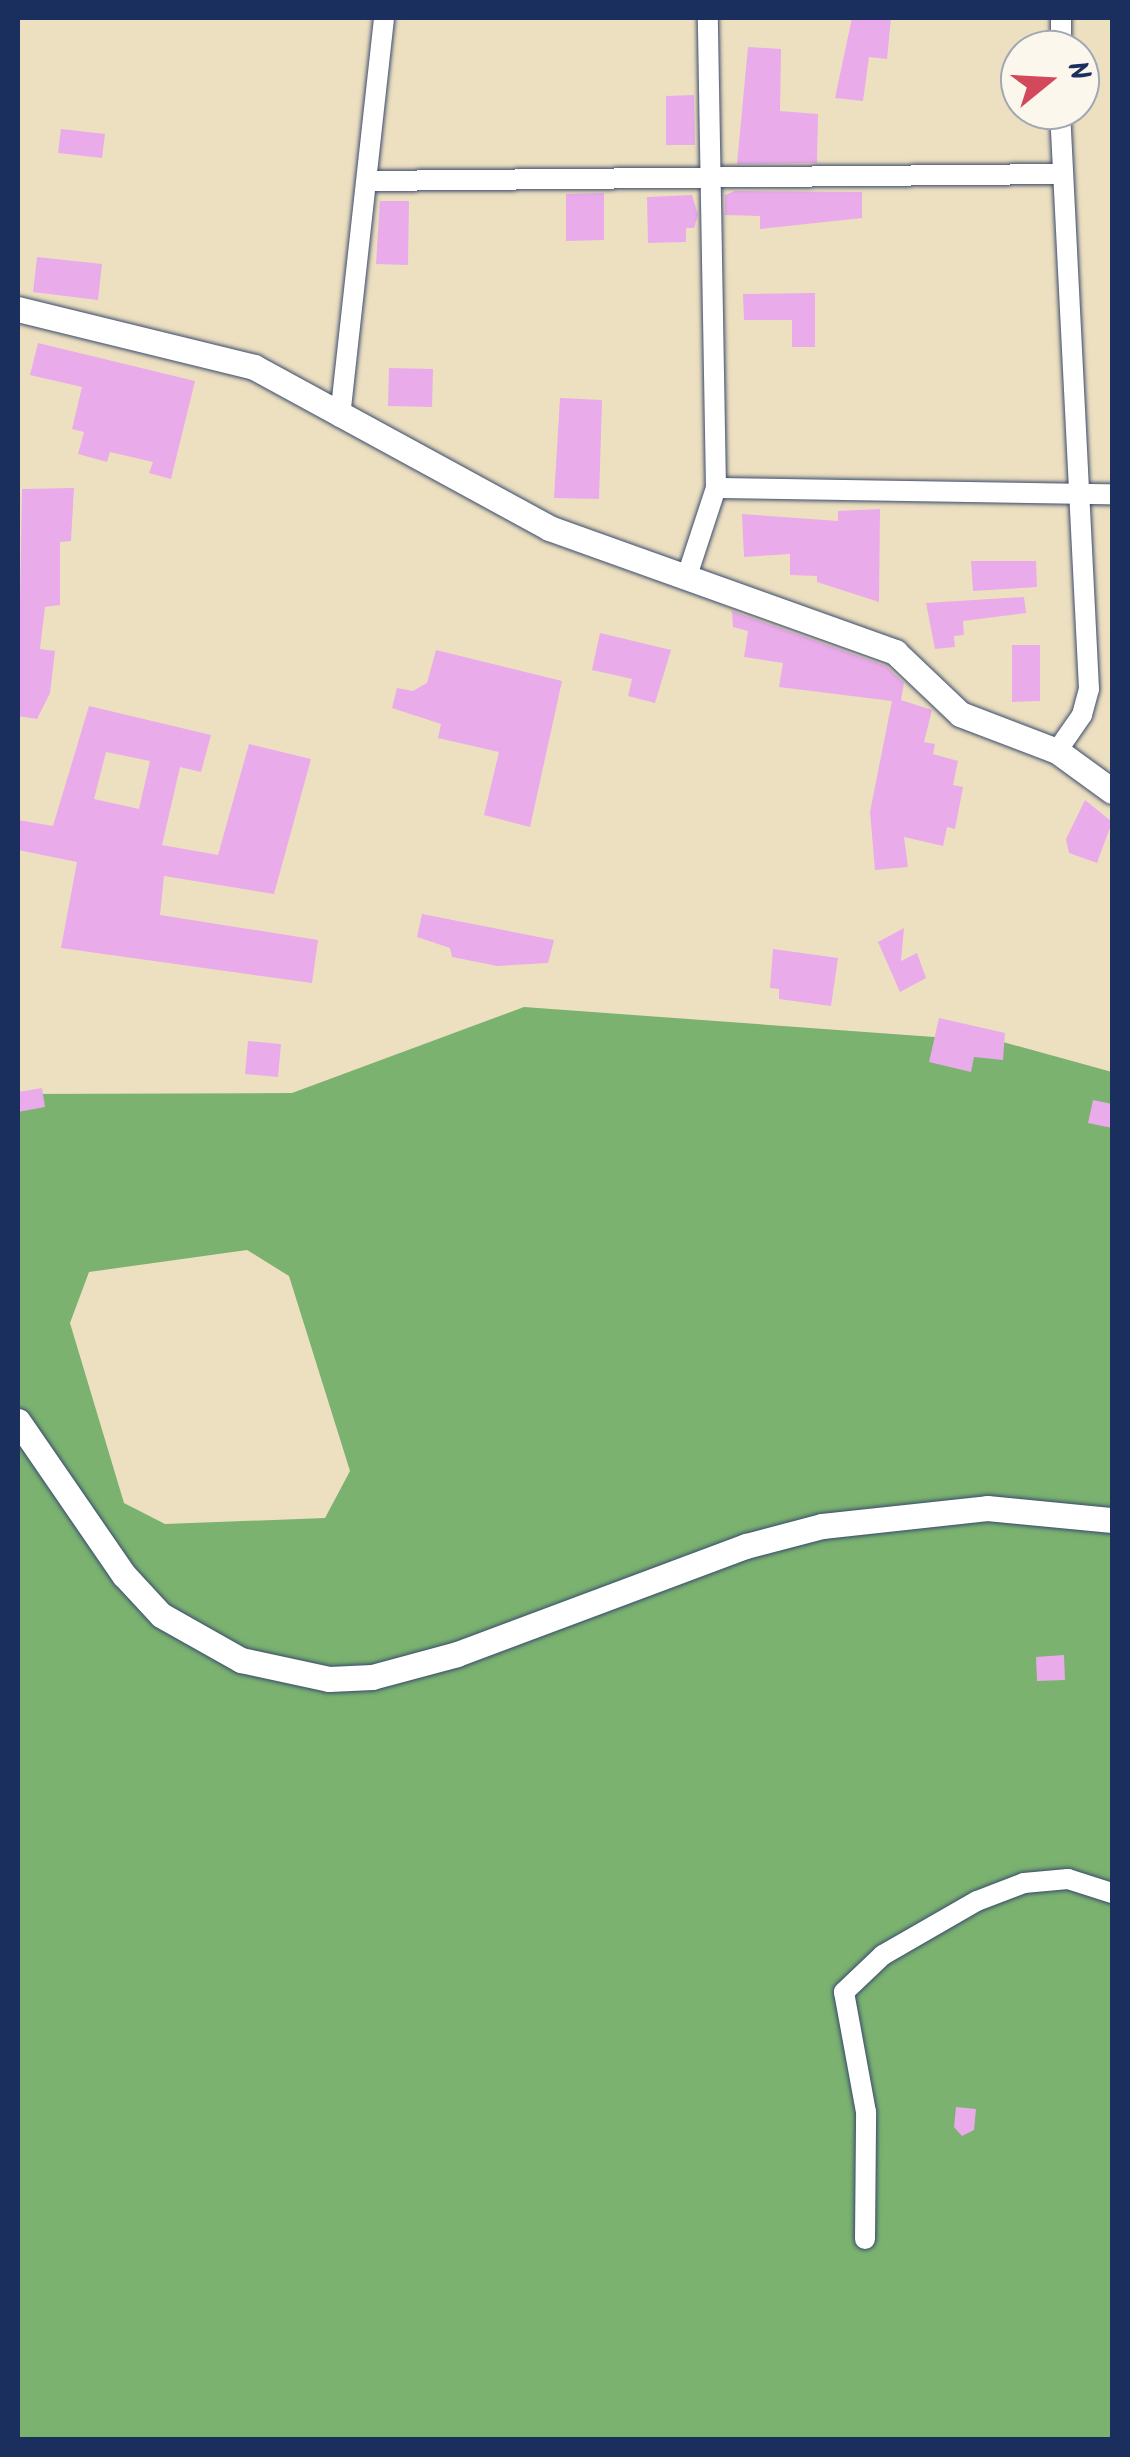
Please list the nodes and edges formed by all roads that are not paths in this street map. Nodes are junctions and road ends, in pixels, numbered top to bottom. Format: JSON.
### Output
{"nodes":[{"id":1,"x":384,"y":18,"type":"edge"},
{"id":2,"x":708,"y":18,"type":"edge"},
{"id":3,"x":1060,"y":130,"type":"edge"},
{"id":4,"x":1060,"y":174,"type":"junction"},
{"id":5,"x":708,"y":178,"type":"junction"},
{"id":6,"x":368,"y":181,"type":"junction"},
{"id":7,"x":18,"y":309,"type":"edge"},
{"id":8,"x":340,"y":417,"type":"junction"},
{"id":9,"x":716,"y":488,"type":"junction"},
{"id":10,"x":1075,"y":494,"type":"junction"},
{"id":11,"x":1112,"y":494,"type":"edge"},
{"id":12,"x":687,"y":576,"type":"junction"},
{"id":13,"x":1057,"y":751,"type":"junction"},
{"id":14,"x":1112,"y":790,"type":"edge"},
{"id":15,"x":18,"y":1420,"type":"edge"},
{"id":16,"x":1112,"y":1520,"type":"edge"},
{"id":17,"x":1112,"y":1893,"type":"edge"},
{"id":18,"x":865,"y":2239,"type":"dead end"}],
"edges":[{"from":1,"to":6,"type":"street"},
{"from":2,"to":5,"type":"street"},
{"from":3,"to":4,"type":"street"},
{"from":4,"to":5,"type":"street"},
{"from":4,"to":10,"type":"street"},
{"from":5,"to":6,"type":"street"},
{"from":5,"to":9,"type":"street"},
{"from":6,"to":8,"type":"street"},
{"from":7,"to":8,"type":"street"},
{"from":8,"to":12,"type":"street"},
{"from":9,"to":10,"type":"street"},
{"from":9,"to":12,"type":"street"},
{"from":10,"to":11,"type":"street"},
{"from":10,"to":13,"type":"street"},
{"from":12,"to":13,"type":"street"},
{"from":13,"to":14,"type":"street"},
{"from":15,"to":16,"type":"street"},
{"from":17,"to":18,"type":"street"}]}
